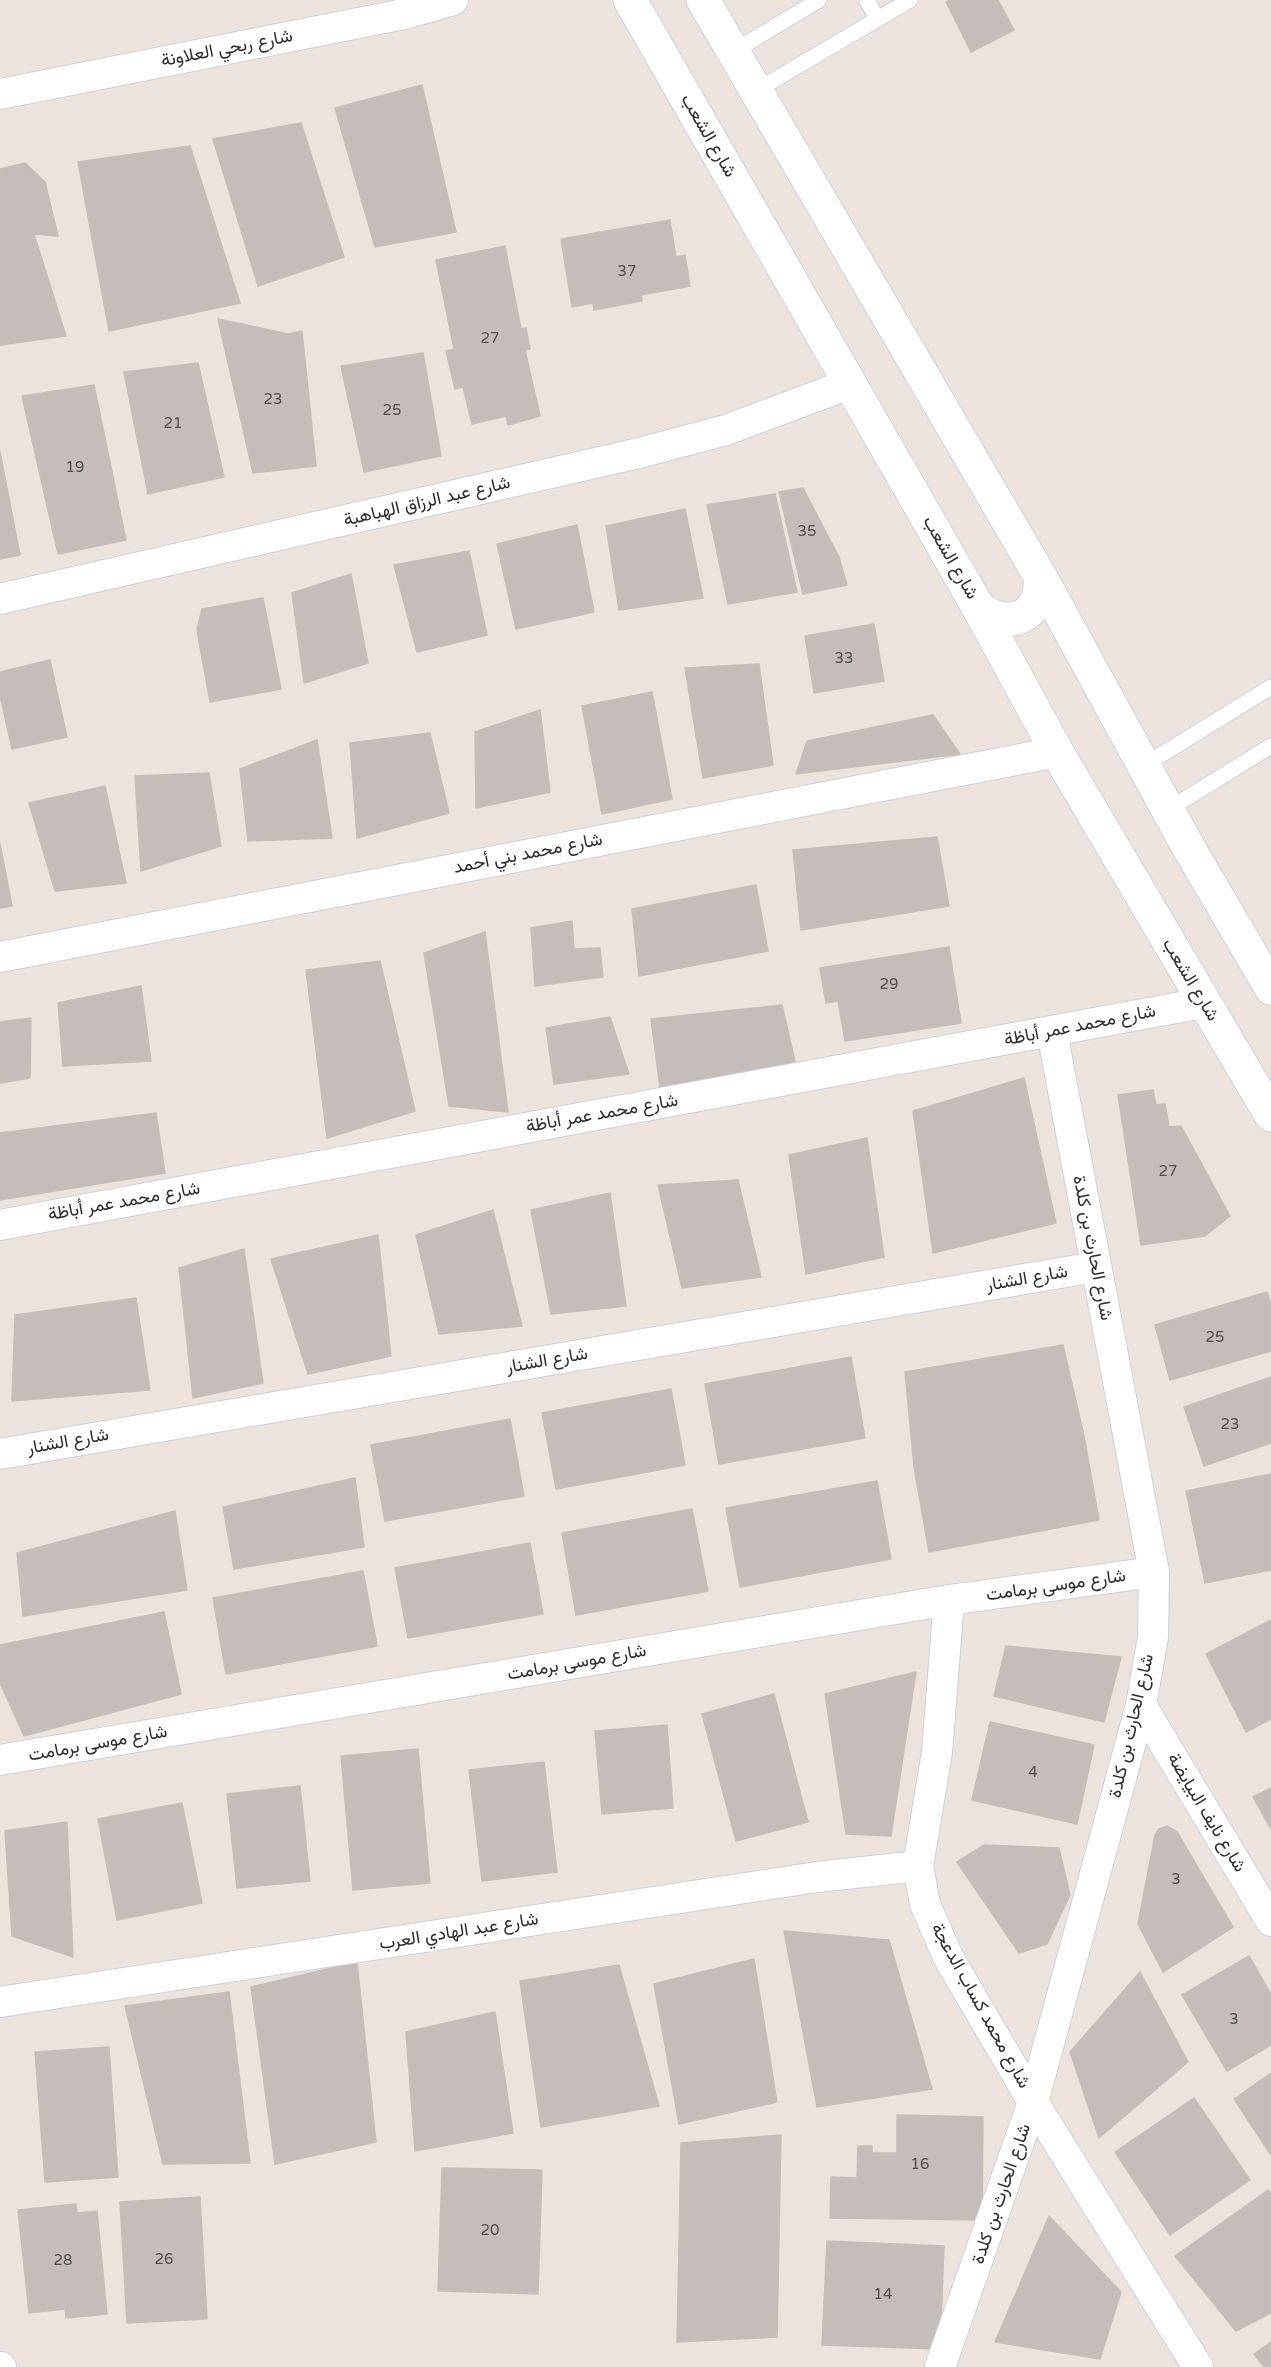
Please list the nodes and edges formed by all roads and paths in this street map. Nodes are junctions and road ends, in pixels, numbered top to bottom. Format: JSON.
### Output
{"nodes":[{"id":1,"x":453,"y":0,"type":"edge"},
{"id":2,"x":630,"y":0,"type":"edge"},
{"id":3,"x":703,"y":0,"type":"edge"},
{"id":4,"x":819,"y":0,"type":"edge"},
{"id":5,"x":867,"y":0,"type":"edge"},
{"id":6,"x":910,"y":0,"type":"edge"},
{"id":7,"x":877,"y":18,"type":"junction"},
{"id":8,"x":734,"y":51,"type":"junction"},
{"id":9,"x":757,"y":90,"type":"junction"},
{"id":10,"x":0,"y":94,"type":"edge"},
{"id":11,"x":849,"y":384,"type":"junction"},
{"id":12,"x":1040,"y":576,"type":"junction"},
{"id":13,"x":0,"y":599,"type":"edge"},
{"id":14,"x":978,"y":607,"type":"junction"},
{"id":15,"x":1270,"y":690,"type":"edge"},
{"id":16,"x":1271,"y":746,"type":"edge"},
{"id":17,"x":1057,"y":752,"type":"junction"},
{"id":18,"x":1143,"y":766,"type":"junction"},
{"id":19,"x":1169,"y":809,"type":"junction"},
{"id":20,"x":0,"y":957,"type":"edge"},
{"id":21,"x":1271,"y":988,"type":"edge"},
{"id":22,"x":1203,"y":1003,"type":"junction"},
{"id":23,"x":1052,"y":1032,"type":"junction"},
{"id":24,"x":1271,"y":1115,"type":"edge"},
{"id":25,"x":0,"y":1225,"type":"edge"},
{"id":26,"x":1095,"y":1268,"type":"junction"},
{"id":27,"x":0,"y":1454,"type":"edge"},
{"id":28,"x":1154,"y":1572,"type":"junction"},
{"id":29,"x":949,"y":1600,"type":"junction"},
{"id":30,"x":1141,"y":1705,"type":"junction"},
{"id":31,"x":0,"y":1760,"type":"edge"},
{"id":32,"x":918,"y":1866,"type":"junction"},
{"id":33,"x":1271,"y":1921,"type":"edge"},
{"id":34,"x":0,"y":2002,"type":"edge"},
{"id":35,"x":1034,"y":2102,"type":"junction"},
{"id":36,"x":940,"y":2367,"type":"edge"},
{"id":37,"x":1198,"y":2367,"type":"edge"}],
"edges":[{"from":1,"to":10,"type":"street","name":"شارع ربحي العلاونة"},
{"from":2,"to":11,"type":"street","name":"شارع الشعب"},
{"from":3,"to":8,"type":"street"},
{"from":4,"to":8,"type":"lane"},
{"from":5,"to":7,"type":"lane"},
{"from":6,"to":7,"type":"lane"},
{"from":7,"to":9,"type":"lane"},
{"from":8,"to":9,"type":"street"},
{"from":9,"to":12,"type":"street"},
{"from":11,"to":13,"type":"street","name":"شارع عبد الرزاق الهباهبة"},
{"from":11,"to":14,"type":"street","name":"شارع الشعب"},
{"from":12,"to":14,"type":"street"},
{"from":12,"to":18,"type":"street"},
{"from":14,"to":17,"type":"street","name":"شارع الشعب"},
{"from":15,"to":18,"type":"lane"},
{"from":16,"to":19,"type":"lane"},
{"from":17,"to":20,"type":"street","name":"شارع محمد بني أحمد"},
{"from":17,"to":22,"type":"street","name":"شارع الشعب"},
{"from":18,"to":19,"type":"street"},
{"from":19,"to":21,"type":"street"},
{"from":22,"to":23,"type":"street","name":"شارع محمد عمر أباظة"},
{"from":22,"to":24,"type":"street","name":"شارع الشعب"},
{"from":23,"to":25,"type":"street","name":"شارع محمد عمر أباظة"},
{"from":23,"to":26,"type":"street","name":"شارع الحارث بن كلدة"},
{"from":26,"to":27,"type":"street","name":"شارع الشنار"},
{"from":26,"to":28,"type":"street","name":"شارع الحارث بن كلدة"},
{"from":28,"to":29,"type":"street","name":"شارع موسى برمامت"},
{"from":28,"to":30,"type":"street","name":"شارع الحارث بن كلدة"},
{"from":29,"to":31,"type":"street","name":"شارع موسى برمامت"},
{"from":29,"to":32,"type":"street","name":"شارع محمد كساب الدعجة"},
{"from":30,"to":33,"type":"street","name":"شارع نايف البيايضة"},
{"from":30,"to":35,"type":"street","name":"شارع الحارث بن كلدة"},
{"from":32,"to":34,"type":"street","name":"شارع عبد الهادي العرب"},
{"from":32,"to":35,"type":"street","name":"شارع محمد كساب الدعجة"},
{"from":35,"to":36,"type":"street","name":"شارع الحارث بن كلدة"},
{"from":35,"to":37,"type":"street","name":"شارع محمد كساب الدعجة"}]}
